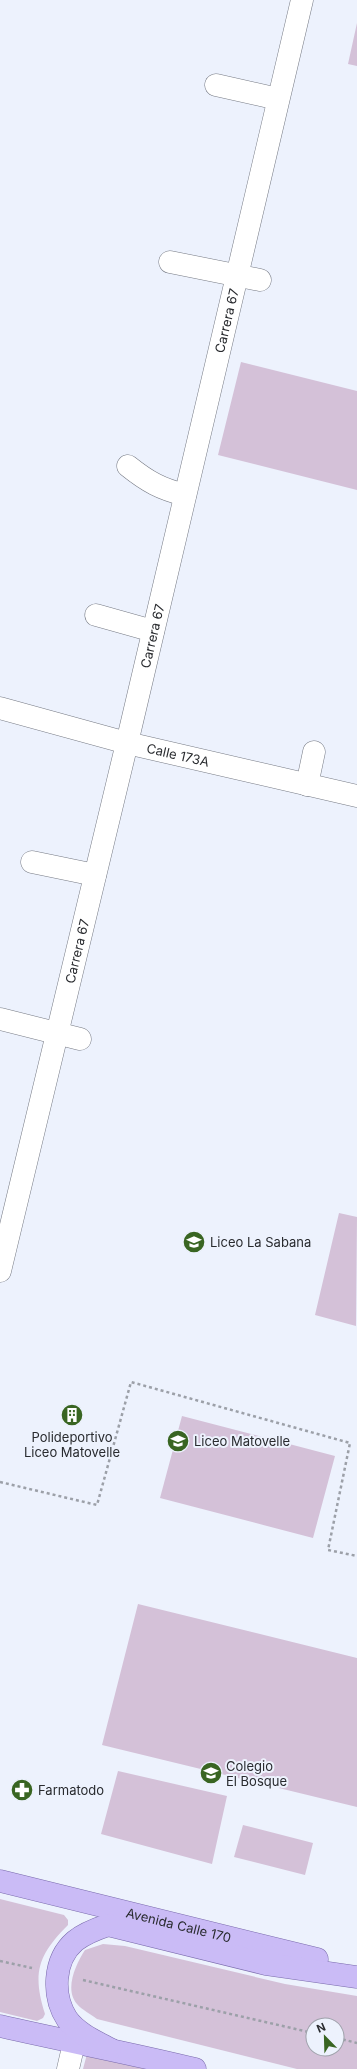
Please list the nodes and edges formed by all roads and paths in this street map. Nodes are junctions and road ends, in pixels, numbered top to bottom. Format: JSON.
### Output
{"nodes":[{"id":1,"x":302,"y":0,"type":"edge"},
{"id":2,"x":216,"y":85,"type":"dead end"},
{"id":3,"x":278,"y":99,"type":"junction"},
{"id":4,"x":170,"y":262,"type":"dead end"},
{"id":5,"x":237,"y":275,"type":"junction"},
{"id":6,"x":260,"y":280,"type":"dead end"},
{"id":7,"x":128,"y":466,"type":"dead end"},
{"id":8,"x":185,"y":495,"type":"junction"},
{"id":9,"x":96,"y":615,"type":"dead end"},
{"id":10,"x":153,"y":632,"type":"junction"},
{"id":11,"x":0,"y":708,"type":"edge"},
{"id":12,"x":127,"y":743,"type":"junction"},
{"id":13,"x":314,"y":752,"type":"dead end"},
{"id":14,"x":307,"y":785,"type":"junction"},
{"id":15,"x":357,"y":796,"type":"edge"},
{"id":16,"x":32,"y":862,"type":"dead end"},
{"id":17,"x":95,"y":875,"type":"junction"},
{"id":18,"x":0,"y":1019,"type":"edge"},
{"id":19,"x":58,"y":1033,"type":"junction"},
{"id":20,"x":80,"y":1039,"type":"dead end"},
{"id":21,"x":8,"y":1203,"type":"edge"},
{"id":22,"x":0,"y":1271,"type":"edge"},
{"id":23,"x":0,"y":1482,"type":"edge"},
{"id":24,"x":357,"y":1556,"type":"edge"},
{"id":25,"x":0,"y":1881,"type":"edge"},
{"id":26,"x":0,"y":1961,"type":"edge"},
{"id":27,"x":357,"y":1969,"type":"edge"},
{"id":28,"x":57,"y":1974,"type":"junction"},
{"id":29,"x":357,"y":1977,"type":"edge"},
{"id":30,"x":0,"y":2026,"type":"edge"},
{"id":31,"x":305,"y":2031,"type":"edge"},
{"id":32,"x":345,"y":2040,"type":"edge"},
{"id":33,"x":74,"y":2043,"type":"junction"},
{"id":34,"x":357,"y":2043,"type":"edge"},
{"id":35,"x":110,"y":2048,"type":"junction"},
{"id":36,"x":68,"y":2069,"type":"edge"},
{"id":37,"x":195,"y":2069,"type":"edge"}],
"edges":[{"from":1,"to":3,"type":"street","name":"Carrera 67"},
{"from":2,"to":3,"type":"street"},
{"from":3,"to":5,"type":"street","name":"Carrera 67"},
{"from":4,"to":5,"type":"street"},
{"from":5,"to":6,"type":"street"},
{"from":5,"to":8,"type":"street","name":"Carrera 67"},
{"from":7,"to":8,"type":"street"},
{"from":8,"to":10,"type":"street","name":"Carrera 67"},
{"from":9,"to":10,"type":"street"},
{"from":10,"to":12,"type":"street","name":"Carrera 67"},
{"from":11,"to":12,"type":"street","name":"Calle 173A"},
{"from":12,"to":14,"type":"street","name":"Calle 173A"},
{"from":12,"to":17,"type":"street","name":"Carrera 67"},
{"from":13,"to":14,"type":"street"},
{"from":14,"to":15,"type":"street","name":"Calle 173A"},
{"from":16,"to":17,"type":"street"},
{"from":17,"to":19,"type":"street","name":"Carrera 67"},
{"from":18,"to":19,"type":"street"},
{"from":19,"to":20,"type":"street"},
{"from":19,"to":21,"type":"street","name":"Carrera 67"},
{"from":21,"to":22,"type":"street","name":"Carrera 67"},
{"from":23,"to":24,"type":"path"},
{"from":25,"to":27,"type":"main road","name":"Avenida Calle 170"},
{"from":26,"to":28,"type":"path"},
{"from":28,"to":29,"type":"main road"},
{"from":28,"to":31,"type":"path"},
{"from":28,"to":35,"type":"main road"},
{"from":30,"to":33,"type":"main road"},
{"from":32,"to":34,"type":"path"},
{"from":33,"to":35,"type":"main road"},
{"from":33,"to":36,"type":"street"},
{"from":35,"to":37,"type":"main road"}]}
